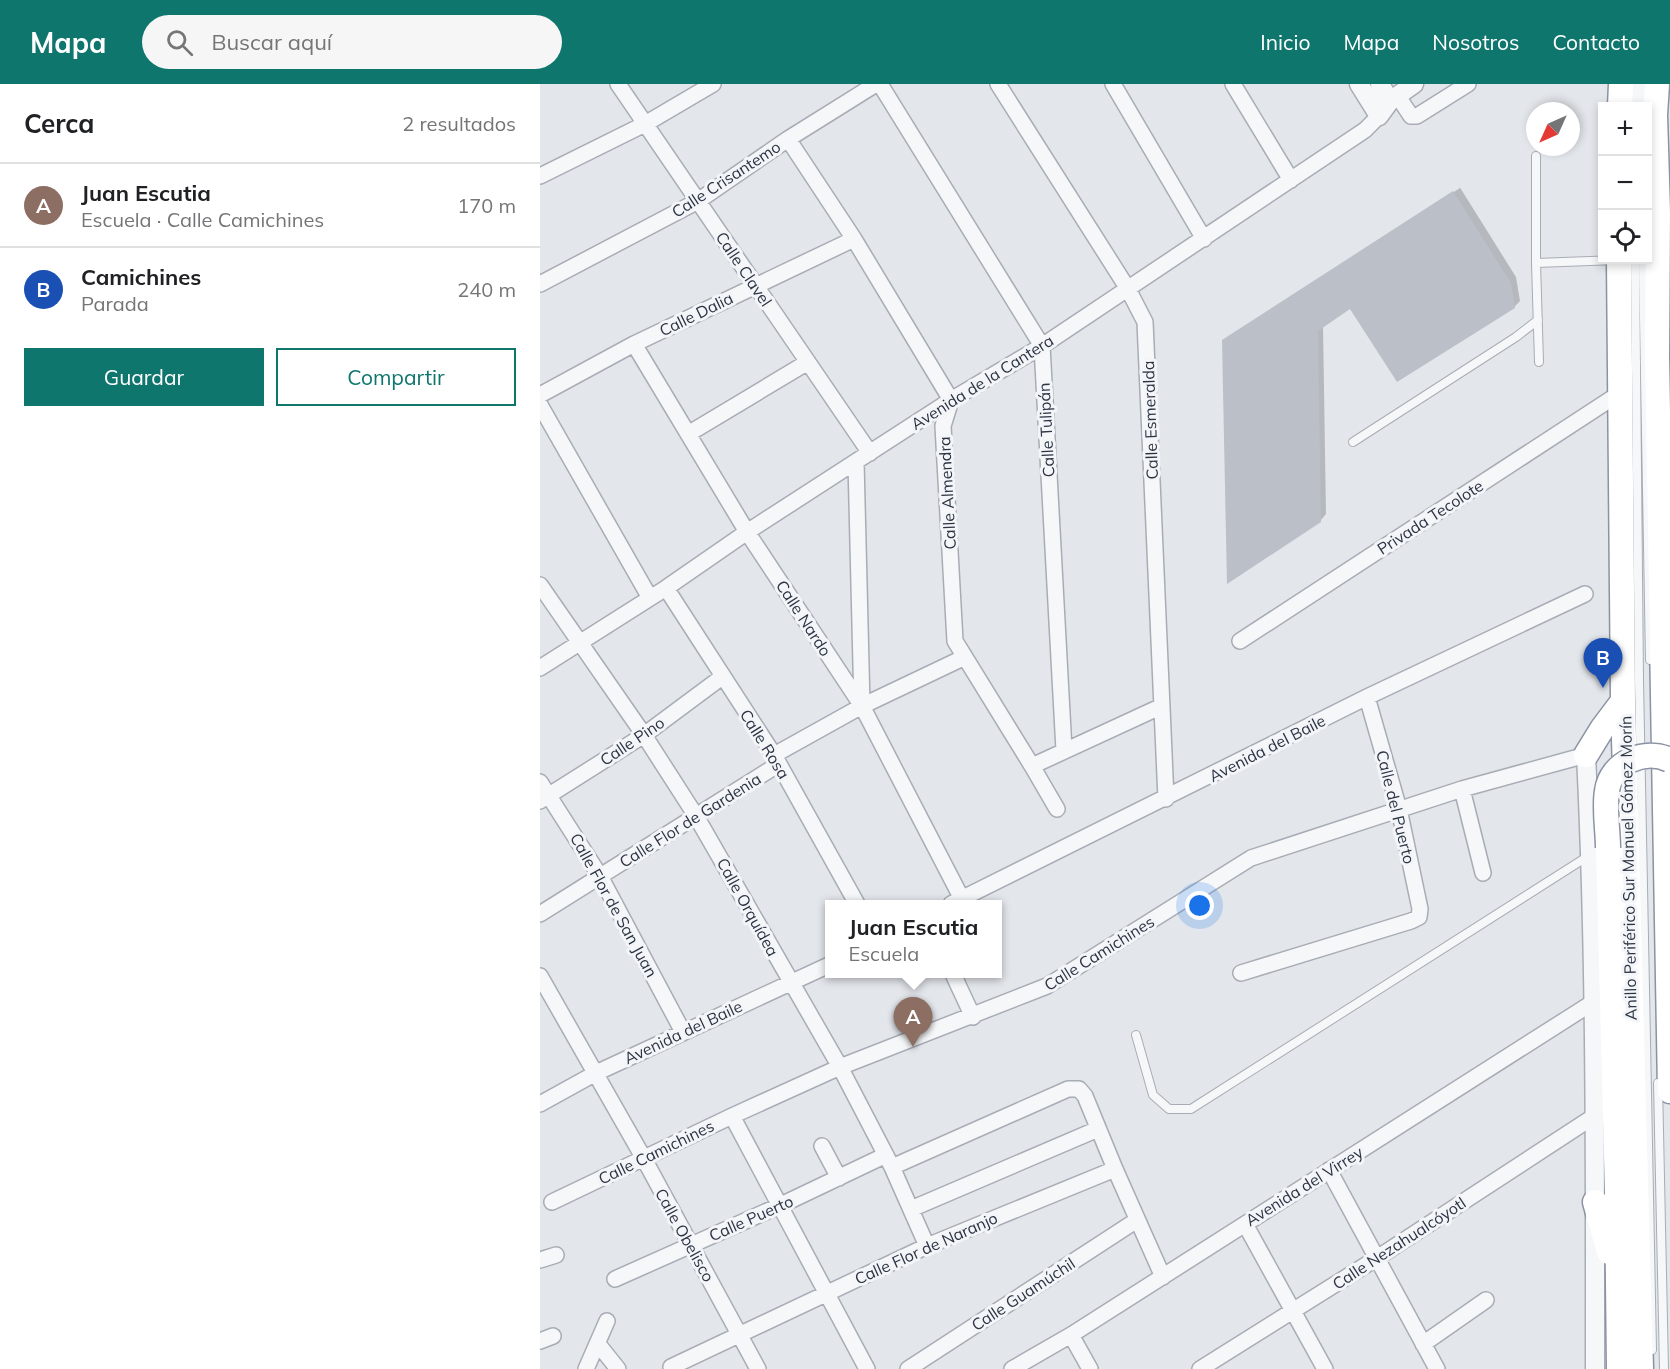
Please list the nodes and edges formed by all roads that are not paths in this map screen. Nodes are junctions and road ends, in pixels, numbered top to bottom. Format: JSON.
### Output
{"nodes":[{"id":1,"x":618,"y":84,"type":"edge"},
{"id":2,"x":713,"y":84,"type":"edge"},
{"id":3,"x":878,"y":84,"type":"edge"},
{"id":4,"x":998,"y":84,"type":"edge"},
{"id":5,"x":1113,"y":84,"type":"edge"},
{"id":6,"x":1233,"y":84,"type":"edge"},
{"id":7,"x":1359,"y":84,"type":"edge"},
{"id":8,"x":1380,"y":84,"type":"edge"},
{"id":9,"x":1414,"y":84,"type":"edge"},
{"id":10,"x":1468,"y":84,"type":"edge"},
{"id":11,"x":1621,"y":84,"type":"edge"},
{"id":12,"x":1635,"y":84,"type":"edge"},
{"id":13,"x":1642,"y":84,"type":"edge"},
{"id":14,"x":1657,"y":84,"type":"edge"},
{"id":15,"x":1394,"y":98,"type":"junction"},
{"id":16,"x":1620,"y":102,"type":"edge"},
{"id":17,"x":1634,"y":102,"type":"edge"},
{"id":18,"x":1641,"y":102,"type":"edge"},
{"id":19,"x":1379,"y":116,"type":"junction"},
{"id":20,"x":645,"y":124,"type":"junction"},
{"id":21,"x":788,"y":139,"type":"junction"},
{"id":22,"x":1536,"y":156,"type":"dead end"},
{"id":23,"x":540,"y":176,"type":"edge"},
{"id":24,"x":1292,"y":180,"type":"junction"},
{"id":25,"x":698,"y":201,"type":"junction"},
{"id":26,"x":1666,"y":211,"type":"edge"},
{"id":27,"x":854,"y":239,"type":"junction"},
{"id":28,"x":1204,"y":239,"type":"junction"},
{"id":29,"x":1598,"y":261,"type":"edge"},
{"id":30,"x":1536,"y":263,"type":"junction"},
{"id":31,"x":1619,"y":264,"type":"edge"},
{"id":32,"x":1635,"y":264,"type":"edge"},
{"id":33,"x":1643,"y":264,"type":"edge"},
{"id":34,"x":540,"y":284,"type":"edge"},
{"id":35,"x":756,"y":286,"type":"junction"},
{"id":36,"x":1128,"y":290,"type":"junction"},
{"id":37,"x":1538,"y":320,"type":"junction"},
{"id":38,"x":634,"y":344,"type":"junction"},
{"id":39,"x":1042,"y":346,"type":"junction"},
{"id":40,"x":808,"y":362,"type":"junction"},
{"id":41,"x":1539,"y":362,"type":"dead end"},
{"id":42,"x":1620,"y":393,"type":"junction"},
{"id":43,"x":540,"y":395,"type":"edge"},
{"id":44,"x":951,"y":400,"type":"junction"},
{"id":45,"x":540,"y":405,"type":"edge"},
{"id":46,"x":688,"y":434,"type":"junction"},
{"id":47,"x":1353,"y":442,"type":"dead end"},
{"id":48,"x":870,"y":453,"type":"junction"},
{"id":49,"x":856,"y":462,"type":"junction"},
{"id":50,"x":1665,"y":474,"type":"edge"},
{"id":51,"x":747,"y":532,"type":"junction"},
{"id":52,"x":1670,"y":534,"type":"edge"},
{"id":53,"x":540,"y":585,"type":"edge"},
{"id":54,"x":666,"y":588,"type":"junction"},
{"id":55,"x":1585,"y":594,"type":"dead end"},
{"id":56,"x":650,"y":598,"type":"junction"},
{"id":57,"x":1240,"y":641,"type":"dead end"},
{"id":58,"x":581,"y":643,"type":"junction"},
{"id":59,"x":965,"y":657,"type":"junction"},
{"id":60,"x":1650,"y":665,"type":"dead end"},
{"id":61,"x":540,"y":669,"type":"edge"},
{"id":62,"x":722,"y":677,"type":"junction"},
{"id":63,"x":1367,"y":697,"type":"junction"},
{"id":64,"x":1623,"y":701,"type":"junction"},
{"id":65,"x":862,"y":706,"type":"junction"},
{"id":66,"x":1162,"y":706,"type":"junction"},
{"id":67,"x":644,"y":735,"type":"junction"},
{"id":68,"x":1064,"y":750,"type":"junction"},
{"id":69,"x":1586,"y":755,"type":"junction"},
{"id":70,"x":1658,"y":756,"type":"edge"},
{"id":71,"x":777,"y":760,"type":"junction"},
{"id":72,"x":1032,"y":766,"type":"junction"},
{"id":73,"x":540,"y":782,"type":"edge"},
{"id":74,"x":1462,"y":789,"type":"junction"},
{"id":75,"x":545,"y":798,"type":"edge"},
{"id":76,"x":1166,"y":799,"type":"junction"},
{"id":77,"x":1400,"y":809,"type":"junction"},
{"id":78,"x":1057,"y":810,"type":"dead end"},
{"id":79,"x":696,"y":816,"type":"junction"},
{"id":80,"x":1600,"y":851,"type":"junction"},
{"id":81,"x":1484,"y":873,"type":"dead end"},
{"id":82,"x":600,"y":876,"type":"junction"},
{"id":83,"x":855,"y":900,"type":"edge"},
{"id":84,"x":955,"y":900,"type":"edge"},
{"id":85,"x":960,"y":900,"type":"edge"},
{"id":86,"x":540,"y":914,"type":"edge"},
{"id":87,"x":825,"y":967,"type":"edge"},
{"id":88,"x":1241,"y":973,"type":"dead end"},
{"id":89,"x":540,"y":976,"type":"edge"},
{"id":90,"x":955,"y":978,"type":"edge"},
{"id":91,"x":791,"y":984,"type":"junction"},
{"id":92,"x":1595,"y":1001,"type":"junction"},
{"id":93,"x":973,"y":1017,"type":"junction"},
{"id":94,"x":683,"y":1032,"type":"junction"},
{"id":95,"x":1136,"y":1035,"type":"dead end"},
{"id":96,"x":840,"y":1067,"type":"junction"},
{"id":97,"x":596,"y":1073,"type":"junction"},
{"id":98,"x":1664,"y":1081,"type":"edge"},
{"id":99,"x":540,"y":1104,"type":"edge"},
{"id":100,"x":1596,"y":1115,"type":"junction"},
{"id":101,"x":732,"y":1116,"type":"junction"},
{"id":102,"x":1098,"y":1129,"type":"junction"},
{"id":103,"x":822,"y":1146,"type":"dead end"},
{"id":104,"x":643,"y":1157,"type":"junction"},
{"id":105,"x":889,"y":1161,"type":"junction"},
{"id":106,"x":1115,"y":1169,"type":"junction"},
{"id":107,"x":1329,"y":1170,"type":"junction"},
{"id":108,"x":839,"y":1178,"type":"junction"},
{"id":109,"x":552,"y":1202,"type":"dead end"},
{"id":110,"x":1595,"y":1202,"type":"junction"},
{"id":111,"x":781,"y":1205,"type":"junction"},
{"id":112,"x":911,"y":1209,"type":"junction"},
{"id":113,"x":1137,"y":1220,"type":"junction"},
{"id":114,"x":1245,"y":1224,"type":"junction"},
{"id":115,"x":691,"y":1245,"type":"junction"},
{"id":116,"x":927,"y":1245,"type":"junction"},
{"id":117,"x":556,"y":1255,"type":"dead end"},
{"id":118,"x":1377,"y":1258,"type":"junction"},
{"id":119,"x":540,"y":1260,"type":"edge"},
{"id":120,"x":1163,"y":1277,"type":"junction"},
{"id":121,"x":615,"y":1279,"type":"dead end"},
{"id":122,"x":1618,"y":1285,"type":"junction"},
{"id":123,"x":827,"y":1292,"type":"junction"},
{"id":124,"x":1486,"y":1300,"type":"dead end"},
{"id":125,"x":1293,"y":1311,"type":"junction"},
{"id":126,"x":607,"y":1321,"type":"dead end"},
{"id":127,"x":740,"y":1333,"type":"junction"},
{"id":128,"x":1071,"y":1335,"type":"junction"},
{"id":129,"x":598,"y":1344,"type":"junction"},
{"id":130,"x":1423,"y":1344,"type":"junction"},
{"id":131,"x":1647,"y":1363,"type":"edge"},
{"id":132,"x":671,"y":1367,"type":"dead end"},
{"id":133,"x":586,"y":1369,"type":"edge"},
{"id":134,"x":618,"y":1369,"type":"edge"},
{"id":135,"x":758,"y":1369,"type":"edge"},
{"id":136,"x":867,"y":1369,"type":"edge"},
{"id":137,"x":908,"y":1369,"type":"edge"},
{"id":138,"x":1012,"y":1369,"type":"edge"},
{"id":139,"x":1090,"y":1369,"type":"edge"},
{"id":140,"x":1200,"y":1369,"type":"edge"},
{"id":141,"x":1325,"y":1369,"type":"edge"},
{"id":142,"x":1437,"y":1369,"type":"edge"},
{"id":143,"x":1595,"y":1369,"type":"edge"},
{"id":144,"x":1619,"y":1369,"type":"edge"},
{"id":145,"x":1664,"y":1369,"type":"edge"}],
"edges":[{"from":1,"to":20,"type":"street","name":"Calle Clavel"},
{"from":2,"to":20,"type":"street"},
{"from":3,"to":21,"type":"street","name":"Calle Crisantemo"},
{"from":3,"to":39,"type":"street","name":"Calle Tulipán"},
{"from":4,"to":36,"type":"street","name":"Calle Esmeralda"},
{"from":5,"to":28,"type":"street"},
{"from":6,"to":24,"type":"street"},
{"from":7,"to":19,"type":"street"},
{"from":8,"to":15,"type":"street"},
{"from":9,"to":15,"type":"street","name":"Avenida de la Cantera"},
{"from":10,"to":15,"type":"street"},
{"from":11,"to":16,"type":"highway"},
{"from":12,"to":17,"type":"lane"},
{"from":13,"to":18,"type":"lane"},
{"from":14,"to":26,"type":"highway"},
{"from":15,"to":19,"type":"street","name":"Avenida de la Cantera"},
{"from":19,"to":24,"type":"street","name":"Avenida de la Cantera"},
{"from":20,"to":23,"type":"street"},
{"from":20,"to":25,"type":"street","name":"Calle Clavel"},
{"from":21,"to":25,"type":"street","name":"Calle Crisantemo"},
{"from":21,"to":27,"type":"street"},
{"from":22,"to":30,"type":"lane"},
{"from":24,"to":28,"type":"street","name":"Avenida de la Cantera"},
{"from":25,"to":34,"type":"street","name":"Calle Crisantemo"},
{"from":25,"to":35,"type":"street","name":"Calle Clavel"},
{"from":26,"to":50,"type":"highway"},
{"from":27,"to":35,"type":"street","name":"Calle Dalia"},
{"from":27,"to":44,"type":"street"},
{"from":28,"to":36,"type":"street","name":"Avenida de la Cantera"},
{"from":29,"to":30,"type":"lane"},
{"from":30,"to":37,"type":"lane"},
{"from":31,"to":42,"type":"highway","name":"Anillo Periférico Sur Manuel Gómez Morín"},
{"from":32,"to":131,"type":"lane"},
{"from":33,"to":60,"type":"lane"},
{"from":35,"to":38,"type":"street","name":"Calle Dalia"},
{"from":35,"to":40,"type":"street","name":"Calle Clavel"},
{"from":36,"to":39,"type":"street","name":"Avenida de la Cantera"},
{"from":36,"to":66,"type":"street","name":"Calle Esmeralda"},
{"from":37,"to":41,"type":"lane"},
{"from":37,"to":47,"type":"lane"},
{"from":38,"to":43,"type":"street","name":"Calle Dalia"},
{"from":38,"to":46,"type":"street","name":"Calle Nardo"},
{"from":39,"to":44,"type":"street","name":"Avenida de la Cantera"},
{"from":39,"to":68,"type":"street","name":"Calle Tulipán"},
{"from":40,"to":46,"type":"street"},
{"from":40,"to":48,"type":"street","name":"Calle Clavel"},
{"from":42,"to":57,"type":"street","name":"Privada Tecolote"},
{"from":42,"to":64,"type":"highway","name":"Anillo Periférico Sur Manuel Gómez Morín"},
{"from":44,"to":48,"type":"street","name":"Avenida de la Cantera"},
{"from":44,"to":59,"type":"street","name":"Calle Almendra"},
{"from":45,"to":56,"type":"street"},
{"from":46,"to":51,"type":"street","name":"Calle Nardo"},
{"from":48,"to":49,"type":"street","name":"Avenida de la Cantera"},
{"from":49,"to":51,"type":"street","name":"Avenida de la Cantera"},
{"from":49,"to":65,"type":"street"},
{"from":50,"to":52,"type":"highway"},
{"from":50,"to":98,"type":"highway"},
{"from":51,"to":54,"type":"street","name":"Avenida de la Cantera"},
{"from":51,"to":65,"type":"street","name":"Calle Nardo"},
{"from":53,"to":58,"type":"street","name":"Calle Orquídea"},
{"from":54,"to":56,"type":"street","name":"Avenida de la Cantera"},
{"from":54,"to":62,"type":"street","name":"Calle Rosa"},
{"from":55,"to":63,"type":"street","name":"Avenida del Baile"},
{"from":56,"to":58,"type":"street","name":"Avenida de la Cantera"},
{"from":58,"to":61,"type":"street","name":"Avenida de la Cantera"},
{"from":58,"to":67,"type":"street","name":"Calle Orquídea"},
{"from":59,"to":65,"type":"street","name":"Calle Flor de Gardenia"},
{"from":59,"to":72,"type":"street","name":"Calle Almendra"},
{"from":62,"to":67,"type":"street","name":"Calle Pino"},
{"from":62,"to":71,"type":"street","name":"Calle Rosa"},
{"from":63,"to":76,"type":"street","name":"Avenida del Baile"},
{"from":63,"to":77,"type":"street","name":"Calle del Puerto"},
{"from":64,"to":69,"type":"highway"},
{"from":64,"to":131,"type":"highway","name":"Anillo Periférico Sur Manuel Gómez Morín"},
{"from":65,"to":71,"type":"street","name":"Calle Flor de Gardenia"},
{"from":65,"to":84,"type":"street","name":"Calle Nardo"},
{"from":66,"to":68,"type":"street"},
{"from":66,"to":76,"type":"street","name":"Calle Esmeralda"},
{"from":67,"to":75,"type":"street","name":"Calle Pino"},
{"from":67,"to":79,"type":"street","name":"Calle Orquídea"},
{"from":68,"to":72,"type":"street"},
{"from":69,"to":74,"type":"street","name":"Calle Camichines"},
{"from":69,"to":80,"type":"street"},
{"from":70,"to":80,"type":"highway","bridge":true},
{"from":71,"to":79,"type":"street","name":"Calle Flor de Gardenia"},
{"from":71,"to":83,"type":"street","name":"Calle Rosa"},
{"from":72,"to":78,"type":"street","name":"Calle Almendra"},
{"from":73,"to":75,"type":"street","name":"Calle Flor de San Juan"},
{"from":74,"to":77,"type":"street","name":"Calle Camichines"},
{"from":74,"to":81,"type":"street"},
{"from":75,"to":82,"type":"street","name":"Calle Flor de San Juan"},
{"from":76,"to":85,"type":"street","name":"Avenida del Baile"},
{"from":77,"to":88,"type":"street","name":"Calle del Puerto"},
{"from":77,"to":93,"type":"street","name":"Calle Camichines"},
{"from":79,"to":82,"type":"street","name":"Calle Flor de Gardenia"},
{"from":79,"to":91,"type":"street","name":"Calle Orquídea"},
{"from":80,"to":92,"type":"street"},
{"from":80,"to":95,"type":"lane"},
{"from":80,"to":122,"type":"highway"},
{"from":82,"to":86,"type":"street","name":"Calle Flor de Gardenia"},
{"from":82,"to":94,"type":"street","name":"Calle Flor de San Juan"},
{"from":87,"to":91,"type":"street","name":"Avenida del Baile"},
{"from":89,"to":97,"type":"street","name":"Calle Obelisco"},
{"from":90,"to":93,"type":"street"},
{"from":91,"to":94,"type":"street","name":"Avenida del Baile"},
{"from":91,"to":96,"type":"street","name":"Calle Orquídea"},
{"from":92,"to":100,"type":"street"},
{"from":92,"to":107,"type":"street","name":"Avenida del Virrey"},
{"from":93,"to":96,"type":"street","name":"Calle Camichines"},
{"from":94,"to":97,"type":"street","name":"Avenida del Baile"},
{"from":96,"to":101,"type":"street","name":"Calle Camichines"},
{"from":96,"to":105,"type":"street","name":"Calle Orquídea"},
{"from":97,"to":99,"type":"street","name":"Avenida del Baile"},
{"from":97,"to":104,"type":"street","name":"Calle Obelisco"},
{"from":98,"to":145,"type":"lane"},
{"from":100,"to":110,"type":"street"},
{"from":100,"to":118,"type":"street","name":"Calle Nezahualcóyotl"},
{"from":101,"to":104,"type":"street","name":"Calle Camichines"},
{"from":101,"to":111,"type":"street"},
{"from":102,"to":105,"type":"street","name":"Calle Puerto"},
{"from":102,"to":106,"type":"street"},
{"from":102,"to":112,"type":"street"},
{"from":103,"to":108,"type":"street"},
{"from":104,"to":109,"type":"street","name":"Calle Camichines"},
{"from":104,"to":115,"type":"street","name":"Calle Obelisco"},
{"from":105,"to":108,"type":"street","name":"Calle Puerto"},
{"from":105,"to":112,"type":"street","name":"Calle Orquídea"},
{"from":106,"to":113,"type":"street"},
{"from":106,"to":116,"type":"street","name":"Calle Flor de Naranjo"},
{"from":107,"to":114,"type":"street","name":"Avenida del Virrey"},
{"from":107,"to":118,"type":"street"},
{"from":108,"to":111,"type":"street","name":"Calle Puerto"},
{"from":110,"to":122,"type":"highway"},
{"from":110,"to":143,"type":"street"},
{"from":111,"to":115,"type":"street","name":"Calle Puerto"},
{"from":111,"to":123,"type":"street"},
{"from":112,"to":116,"type":"street","name":"Calle Orquídea"},
{"from":113,"to":120,"type":"street"},
{"from":113,"to":137,"type":"street","name":"Calle Guamúchil"},
{"from":114,"to":120,"type":"street","name":"Avenida del Virrey"},
{"from":114,"to":125,"type":"street"},
{"from":115,"to":121,"type":"street","name":"Calle Puerto"},
{"from":115,"to":127,"type":"street","name":"Calle Obelisco"},
{"from":116,"to":123,"type":"street","name":"Calle Flor de Naranjo"},
{"from":117,"to":119,"type":"street"},
{"from":118,"to":125,"type":"street","name":"Calle Nezahualcóyotl"},
{"from":118,"to":130,"type":"street"},
{"from":120,"to":128,"type":"street","name":"Avenida del Virrey"},
{"from":122,"to":144,"type":"highway"},
{"from":123,"to":127,"type":"street","name":"Calle Flor de Naranjo"},
{"from":123,"to":136,"type":"street"},
{"from":124,"to":130,"type":"street"},
{"from":125,"to":140,"type":"street","name":"Calle Nezahualcóyotl"},
{"from":125,"to":141,"type":"street"},
{"from":126,"to":129,"type":"street"},
{"from":127,"to":132,"type":"street","name":"Calle Flor de Naranjo"},
{"from":127,"to":135,"type":"street","name":"Calle Obelisco"},
{"from":128,"to":138,"type":"street","name":"Avenida del Virrey"},
{"from":128,"to":139,"type":"street"},
{"from":129,"to":133,"type":"street"},
{"from":129,"to":134,"type":"street"},
{"from":130,"to":142,"type":"street"}]}
